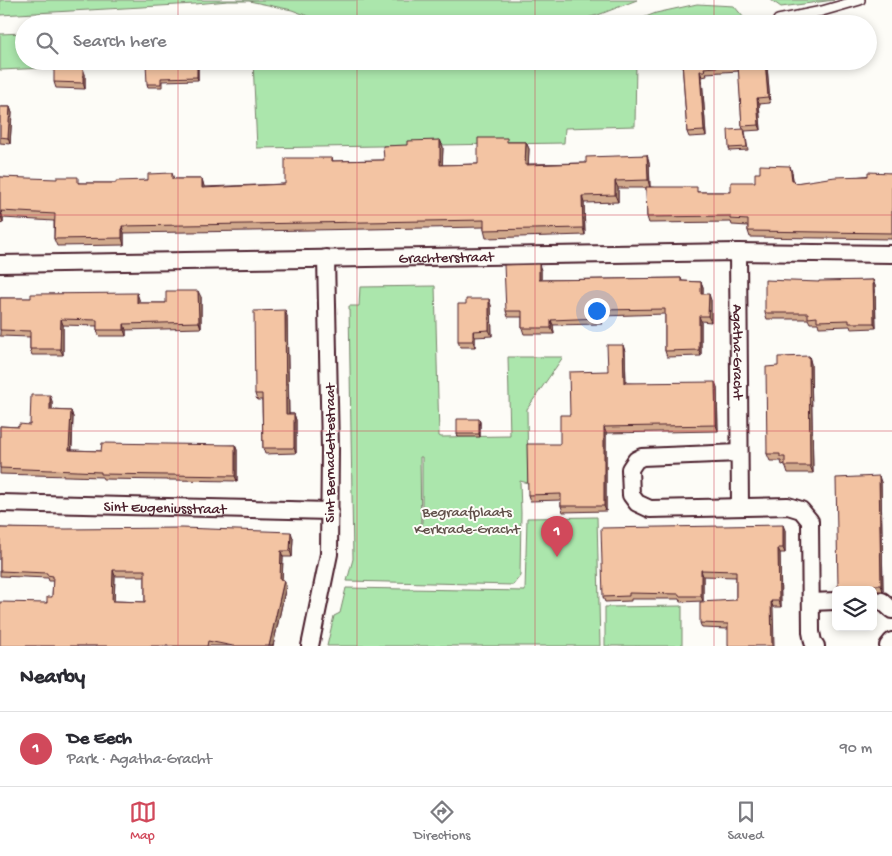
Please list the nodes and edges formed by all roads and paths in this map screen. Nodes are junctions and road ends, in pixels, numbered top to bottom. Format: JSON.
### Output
{"nodes":[{"id":1,"x":860,"y":0,"type":"edge"},
{"id":2,"x":802,"y":15,"type":"edge"},
{"id":3,"x":738,"y":252,"type":"junction"},
{"id":4,"x":892,"y":254,"type":"edge"},
{"id":5,"x":326,"y":258,"type":"junction"},
{"id":6,"x":0,"y":264,"type":"edge"},
{"id":7,"x":740,"y":453,"type":"junction"},
{"id":8,"x":0,"y":503,"type":"edge"},
{"id":9,"x":740,"y":507,"type":"junction"},
{"id":10,"x":330,"y":511,"type":"junction"},
{"id":11,"x":877,"y":600,"type":"edge"},
{"id":12,"x":832,"y":601,"type":"edge"},
{"id":13,"x":811,"y":602,"type":"junction"},
{"id":14,"x":892,"y":610,"type":"edge"},
{"id":15,"x":892,"y":641,"type":"edge"},
{"id":16,"x":310,"y":646,"type":"edge"},
{"id":17,"x":816,"y":646,"type":"edge"},
{"id":18,"x":888,"y":646,"type":"edge"}],
"edges":[{"from":1,"to":2,"type":"lane"},
{"from":3,"to":4,"type":"street","name":"Grachterstraat"},
{"from":3,"to":5,"type":"street","name":"Grachterstraat"},
{"from":3,"to":7,"type":"street","name":"Agatha-Gracht"},
{"from":5,"to":6,"type":"street","name":"Grachterstraat"},
{"from":5,"to":10,"type":"street","name":"Sint Bernadettestraat"},
{"from":7,"to":9,"type":"street","name":"Agatha-Gracht"},
{"from":7,"to":9,"type":"street"},
{"from":8,"to":10,"type":"street","name":"Sint Eugeniusstraat"},
{"from":9,"to":13,"type":"street"},
{"from":10,"to":16,"type":"street","name":"Sint Bernadettestraat"},
{"from":11,"to":14,"type":"street"},
{"from":12,"to":13,"type":"street"},
{"from":13,"to":17,"type":"street"},
{"from":15,"to":18,"type":"street"}]}
